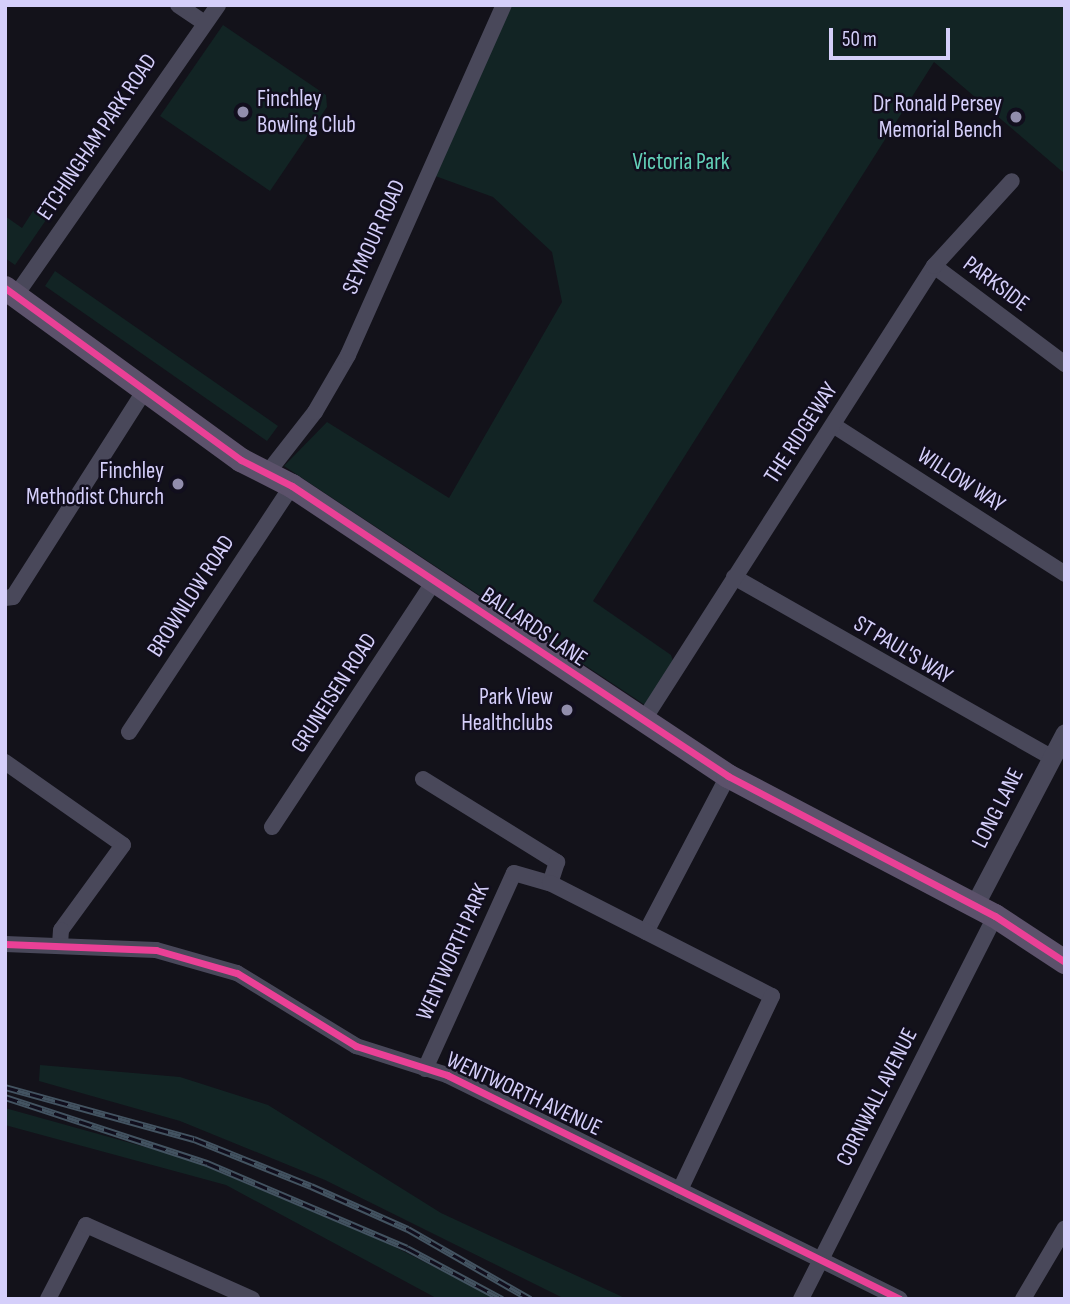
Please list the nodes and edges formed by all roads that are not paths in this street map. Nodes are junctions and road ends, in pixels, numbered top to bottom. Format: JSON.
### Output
{"nodes":[{"id":1,"x":178,"y":5,"type":"edge"},
{"id":2,"x":218,"y":5,"type":"edge"},
{"id":3,"x":504,"y":5,"type":"edge"},
{"id":4,"x":203,"y":22,"type":"junction"},
{"id":5,"x":1012,"y":181,"type":"dead end"},
{"id":6,"x":934,"y":266,"type":"junction"},
{"id":7,"x":10,"y":291,"type":"edge"},
{"id":8,"x":1065,"y":364,"type":"edge"},
{"id":9,"x":147,"y":387,"type":"junction"},
{"id":10,"x":833,"y":425,"type":"junction"},
{"id":11,"x":265,"y":476,"type":"junction"},
{"id":12,"x":292,"y":486,"type":"junction"},
{"id":13,"x":1065,"y":574,"type":"edge"},
{"id":14,"x":734,"y":577,"type":"junction"},
{"id":15,"x":433,"y":583,"type":"junction"},
{"id":16,"x":5,"y":598,"type":"edge"},
{"id":17,"x":643,"y":721,"type":"junction"},
{"id":18,"x":129,"y":732,"type":"dead end"},
{"id":19,"x":1065,"y":733,"type":"edge"},
{"id":20,"x":1051,"y":757,"type":"junction"},
{"id":21,"x":5,"y":762,"type":"edge"},
{"id":22,"x":727,"y":776,"type":"junction"},
{"id":23,"x":423,"y":779,"type":"dead end"},
{"id":24,"x":272,"y":828,"type":"dead end"},
{"id":25,"x":551,"y":883,"type":"junction"},
{"id":26,"x":985,"y":911,"type":"junction"},
{"id":27,"x":646,"y":932,"type":"junction"},
{"id":28,"x":5,"y":944,"type":"edge"},
{"id":29,"x":60,"y":946,"type":"junction"},
{"id":30,"x":1065,"y":962,"type":"edge"},
{"id":31,"x":425,"y":1069,"type":"junction"},
{"id":32,"x":680,"y":1189,"type":"junction"},
{"id":33,"x":1065,"y":1228,"type":"edge"},
{"id":34,"x":821,"y":1259,"type":"junction"},
{"id":35,"x":48,"y":1299,"type":"edge"},
{"id":36,"x":252,"y":1299,"type":"edge"},
{"id":37,"x":801,"y":1299,"type":"edge"},
{"id":38,"x":900,"y":1299,"type":"edge"},
{"id":39,"x":1023,"y":1299,"type":"edge"}],
"edges":[{"from":1,"to":4,"type":"street"},
{"from":2,"to":4,"type":"street","name":"ETCHINGHAM PARK ROAD"},
{"from":3,"to":11,"type":"street","name":"SEYMOUR ROAD"},
{"from":4,"to":7,"type":"street","name":"ETCHINGHAM PARK ROAD"},
{"from":5,"to":6,"type":"street","name":"THE RIDGEWAY"},
{"from":6,"to":8,"type":"street","name":"PARKSIDE"},
{"from":6,"to":10,"type":"street","name":"THE RIDGEWAY"},
{"from":7,"to":9,"type":"main road","name":"BALLARDS LANE"},
{"from":9,"to":11,"type":"main road","name":"BALLARDS LANE"},
{"from":9,"to":16,"type":"street"},
{"from":10,"to":13,"type":"street","name":"WILLOW WAY"},
{"from":10,"to":14,"type":"street","name":"THE RIDGEWAY"},
{"from":11,"to":12,"type":"main road","name":"BALLARDS LANE"},
{"from":12,"to":15,"type":"main road","name":"BALLARDS LANE"},
{"from":12,"to":18,"type":"street","name":"BROWNLOW ROAD"},
{"from":14,"to":17,"type":"street","name":"THE RIDGEWAY"},
{"from":14,"to":20,"type":"street","name":"ST PAUL'S WAY"},
{"from":15,"to":17,"type":"main road","name":"BALLARDS LANE"},
{"from":15,"to":24,"type":"street","name":"GRUNEISEN ROAD"},
{"from":17,"to":22,"type":"main road","name":"BALLARDS LANE"},
{"from":19,"to":20,"type":"street","name":"LONG LANE"},
{"from":20,"to":26,"type":"street","name":"LONG LANE"},
{"from":21,"to":29,"type":"street"},
{"from":22,"to":26,"type":"main road","name":"BALLARDS LANE"},
{"from":22,"to":27,"type":"street"},
{"from":23,"to":25,"type":"street"},
{"from":25,"to":27,"type":"street","name":"WENTWORTH PARK"},
{"from":25,"to":31,"type":"street","name":"WENTWORTH PARK"},
{"from":26,"to":30,"type":"main road","name":"BALLARDS LANE"},
{"from":26,"to":34,"type":"street","name":"CORNWALL AVENUE"},
{"from":27,"to":32,"type":"street","name":"WENTWORTH PARK"},
{"from":28,"to":29,"type":"street","name":"WENTWORTH AVENUE"},
{"from":29,"to":31,"type":"street","name":"WENTWORTH AVENUE"},
{"from":31,"to":32,"type":"street","name":"WENTWORTH AVENUE"},
{"from":32,"to":34,"type":"street","name":"WENTWORTH AVENUE"},
{"from":33,"to":39,"type":"street"},
{"from":34,"to":37,"type":"street","name":"CORNWALL AVENUE"},
{"from":34,"to":38,"type":"street","name":"WENTWORTH AVENUE"},
{"from":35,"to":36,"type":"street"}]}
